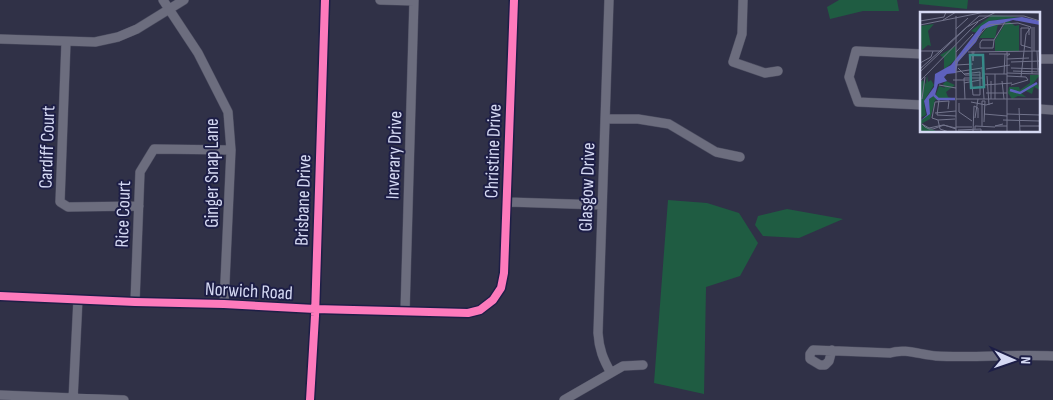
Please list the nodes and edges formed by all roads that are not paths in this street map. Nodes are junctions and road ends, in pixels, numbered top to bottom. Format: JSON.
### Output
{"nodes":[{"id":1,"x":162,"y":0,"type":"edge"},
{"id":2,"x":184,"y":0,"type":"edge"},
{"id":3,"x":325,"y":0,"type":"edge"},
{"id":4,"x":380,"y":0,"type":"edge"},
{"id":5,"x":514,"y":0,"type":"edge"},
{"id":6,"x":609,"y":0,"type":"edge"},
{"id":7,"x":743,"y":0,"type":"edge"},
{"id":8,"x":414,"y":1,"type":"edge"},
{"id":9,"x":169,"y":10,"type":"junction"},
{"id":10,"x":0,"y":40,"type":"edge"},
{"id":11,"x":66,"y":42,"type":"junction"},
{"id":12,"x":920,"y":54,"type":"edge"},
{"id":13,"x":1040,"y":59,"type":"edge"},
{"id":14,"x":1053,"y":59,"type":"edge"},
{"id":15,"x":778,"y":71,"type":"dead end"},
{"id":16,"x":920,"y":104,"type":"edge"},
{"id":17,"x":1040,"y":109,"type":"edge"},
{"id":18,"x":1053,"y":110,"type":"edge"},
{"id":19,"x":605,"y":119,"type":"junction"},
{"id":20,"x":231,"y":150,"type":"junction"},
{"id":21,"x":740,"y":157,"type":"dead end"},
{"id":22,"x":506,"y":202,"type":"junction"},
{"id":23,"x":602,"y":205,"type":"junction"},
{"id":24,"x":139,"y":206,"type":"junction"},
{"id":25,"x":0,"y":296,"type":"edge"},
{"id":26,"x":78,"y":299,"type":"junction"},
{"id":27,"x":493,"y":300,"type":"joint"},
{"id":28,"x":135,"y":302,"type":"junction"},
{"id":29,"x":224,"y":304,"type":"junction"},
{"id":30,"x":315,"y":309,"type":"junction"},
{"id":31,"x":405,"y":312,"type":"junction"},
{"id":32,"x":832,"y":350,"type":"dead end"},
{"id":33,"x":1053,"y":356,"type":"edge"},
{"id":34,"x":643,"y":365,"type":"dead end"},
{"id":35,"x":611,"y":372,"type":"junction"},
{"id":36,"x":0,"y":396,"type":"edge"},
{"id":37,"x":73,"y":399,"type":"edge"},
{"id":38,"x":124,"y":400,"type":"edge"},
{"id":39,"x":310,"y":400,"type":"edge"},
{"id":40,"x":564,"y":400,"type":"edge"}],
"edges":[{"from":1,"to":9,"type":"street","name":"Ginger Snap Lane"},
{"from":2,"to":9,"type":"street"},
{"from":3,"to":30,"type":"street","name":"Brisbane Drive"},
{"from":4,"to":8,"type":"street"},
{"from":5,"to":22,"type":"street","name":"Christine Drive"},
{"from":6,"to":19,"type":"street","name":"Glasgow Drive"},
{"from":7,"to":15,"type":"street"},
{"from":8,"to":31,"type":"street","name":"Inverary Drive"},
{"from":9,"to":11,"type":"street"},
{"from":9,"to":20,"type":"street","name":"Ginger Snap Lane"},
{"from":10,"to":11,"type":"street"},
{"from":11,"to":24,"type":"street","name":"Cardiff Court"},
{"from":12,"to":16,"type":"street"},
{"from":13,"to":14,"type":"street"},
{"from":17,"to":18,"type":"street"},
{"from":19,"to":21,"type":"street"},
{"from":19,"to":23,"type":"street","name":"Glasgow Drive"},
{"from":20,"to":24,"type":"street","name":"Rice Court"},
{"from":20,"to":29,"type":"street","name":"Ginger Snap Lane"},
{"from":22,"to":23,"type":"street"},
{"from":22,"to":27,"type":"street","name":"Christine Drive"},
{"from":23,"to":35,"type":"street","name":"Glasgow Drive"},
{"from":24,"to":28,"type":"street","name":"Rice Court"},
{"from":25,"to":26,"type":"street","name":"Norwich Road"},
{"from":26,"to":28,"type":"street","name":"Norwich Road"},
{"from":26,"to":37,"type":"street"},
{"from":27,"to":31,"type":"street","name":"Norwich Road"},
{"from":28,"to":29,"type":"street","name":"Norwich Road"},
{"from":29,"to":30,"type":"street","name":"Norwich Road"},
{"from":30,"to":31,"type":"street","name":"Norwich Road"},
{"from":30,"to":39,"type":"street","name":"Brisbane Drive"},
{"from":32,"to":33,"type":"street"},
{"from":34,"to":35,"type":"street"},
{"from":35,"to":40,"type":"street"},
{"from":36,"to":37,"type":"street"},
{"from":37,"to":38,"type":"street"}]}
